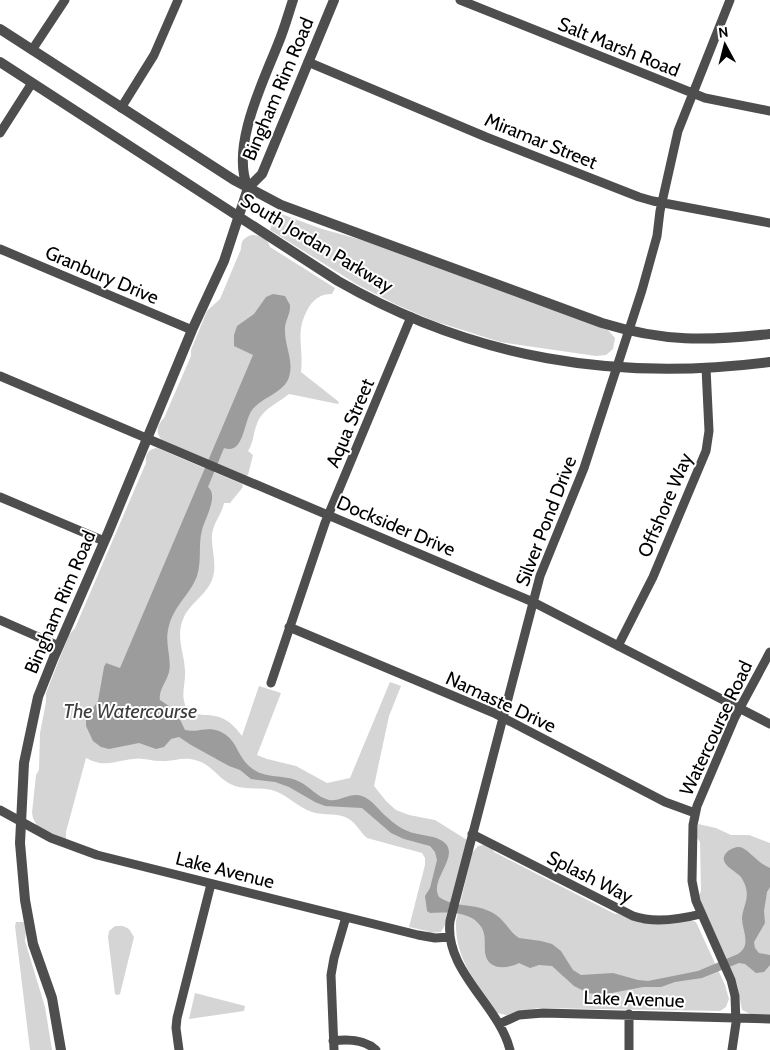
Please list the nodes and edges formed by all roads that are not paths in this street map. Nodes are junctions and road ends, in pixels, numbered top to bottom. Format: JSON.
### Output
{"nodes":[{"id":1,"x":65,"y":0,"type":"edge"},
{"id":2,"x":178,"y":0,"type":"edge"},
{"id":3,"x":293,"y":0,"type":"edge"},
{"id":4,"x":334,"y":0,"type":"edge"},
{"id":5,"x":460,"y":0,"type":"edge"},
{"id":6,"x":730,"y":0,"type":"edge"},
{"id":7,"x":0,"y":29,"type":"edge"},
{"id":8,"x":32,"y":50,"type":"junction"},
{"id":9,"x":0,"y":62,"type":"edge"},
{"id":10,"x":308,"y":62,"type":"junction"},
{"id":11,"x":32,"y":83,"type":"junction"},
{"id":12,"x":692,"y":94,"type":"junction"},
{"id":13,"x":121,"y":108,"type":"junction"},
{"id":14,"x":770,"y":111,"type":"edge"},
{"id":15,"x":0,"y":133,"type":"edge"},
{"id":16,"x":248,"y":188,"type":"junction"},
{"id":17,"x":662,"y":203,"type":"junction"},
{"id":18,"x":239,"y":216,"type":"junction"},
{"id":19,"x":770,"y":223,"type":"edge"},
{"id":20,"x":0,"y":249,"type":"edge"},
{"id":21,"x":411,"y":317,"type":"junction"},
{"id":22,"x":192,"y":330,"type":"junction"},
{"id":23,"x":628,"y":331,"type":"junction"},
{"id":24,"x":770,"y":334,"type":"edge"},
{"id":25,"x":770,"y":362,"type":"edge"},
{"id":26,"x":616,"y":367,"type":"junction"},
{"id":27,"x":706,"y":368,"type":"junction"},
{"id":28,"x":0,"y":376,"type":"edge"},
{"id":29,"x":147,"y":438,"type":"junction"},
{"id":30,"x":0,"y":497,"type":"edge"},
{"id":31,"x":328,"y":515,"type":"junction"},
{"id":32,"x":104,"y":541,"type":"junction"},
{"id":33,"x":533,"y":602,"type":"junction"},
{"id":34,"x":0,"y":620,"type":"edge"},
{"id":35,"x":290,"y":628,"type":"junction"},
{"id":36,"x":59,"y":646,"type":"junction"},
{"id":37,"x":618,"y":646,"type":"junction"},
{"id":38,"x":770,"y":652,"type":"edge"},
{"id":39,"x":271,"y":683,"type":"dead end"},
{"id":40,"x":740,"y":708,"type":"junction"},
{"id":41,"x":502,"y":718,"type":"junction"},
{"id":42,"x":770,"y":724,"type":"edge"},
{"id":43,"x":0,"y":810,"type":"edge"},
{"id":44,"x":695,"y":813,"type":"junction"},
{"id":45,"x":21,"y":822,"type":"junction"},
{"id":46,"x":472,"y":834,"type":"junction"},
{"id":47,"x":211,"y":884,"type":"junction"},
{"id":48,"x":701,"y":914,"type":"junction"},
{"id":49,"x":346,"y":917,"type":"junction"},
{"id":50,"x":450,"y":937,"type":"junction"},
{"id":51,"x":629,"y":1014,"type":"junction"},
{"id":52,"x":736,"y":1018,"type":"junction"},
{"id":53,"x":770,"y":1019,"type":"edge"},
{"id":54,"x":499,"y":1024,"type":"junction"},
{"id":55,"x":333,"y":1045,"type":"edge"},
{"id":56,"x":61,"y":1050,"type":"edge"},
{"id":57,"x":179,"y":1050,"type":"edge"},
{"id":58,"x":376,"y":1050,"type":"edge"},
{"id":59,"x":510,"y":1050,"type":"edge"},
{"id":60,"x":629,"y":1050,"type":"edge"},
{"id":61,"x":732,"y":1050,"type":"edge"}],
"edges":[{"from":1,"to":8,"type":"street"},
{"from":2,"to":13,"type":"street"},
{"from":3,"to":16,"type":"street","name":"Bingham Rim Road"},
{"from":4,"to":10,"type":"street","name":"Bingham Rim Road"},
{"from":5,"to":12,"type":"street","name":"Salt Marsh Road"},
{"from":6,"to":12,"type":"street","name":"Silver Pond Drive"},
{"from":7,"to":8,"type":"street","name":"South Jordan Parkway"},
{"from":8,"to":13,"type":"street","name":"South Jordan Parkway"},
{"from":9,"to":11,"type":"street","name":"South Jordan Parkway"},
{"from":10,"to":16,"type":"street","name":"Bingham Rim Road"},
{"from":10,"to":17,"type":"street","name":"Miramar Street"},
{"from":11,"to":15,"type":"street"},
{"from":11,"to":18,"type":"street","name":"South Jordan Parkway"},
{"from":12,"to":14,"type":"street","name":"Salt Marsh Road"},
{"from":12,"to":17,"type":"street","name":"Silver Pond Drive"},
{"from":13,"to":16,"type":"street","name":"South Jordan Parkway"},
{"from":16,"to":18,"type":"street","name":"Bingham Rim Road"},
{"from":16,"to":23,"type":"street","name":"South Jordan Parkway"},
{"from":17,"to":19,"type":"street","name":"Miramar Street"},
{"from":17,"to":23,"type":"street","name":"Silver Pond Drive"},
{"from":18,"to":21,"type":"street","name":"South Jordan Parkway"},
{"from":18,"to":22,"type":"street","name":"Bingham Rim Road"},
{"from":20,"to":22,"type":"street","name":"Granbury Drive"},
{"from":21,"to":26,"type":"street","name":"South Jordan Parkway"},
{"from":21,"to":31,"type":"street","name":"Aqua Street"},
{"from":22,"to":29,"type":"street","name":"Bingham Rim Road"},
{"from":23,"to":24,"type":"street","name":"South Jordan Parkway"},
{"from":23,"to":26,"type":"street","name":"Silver Pond Drive"},
{"from":25,"to":27,"type":"street","name":"South Jordan Parkway"},
{"from":26,"to":27,"type":"street","name":"South Jordan Parkway"},
{"from":26,"to":33,"type":"street","name":"Silver Pond Drive"},
{"from":27,"to":37,"type":"street","name":"Offshore Way"},
{"from":28,"to":29,"type":"street","name":"Docksider Drive"},
{"from":29,"to":31,"type":"street","name":"Docksider Drive"},
{"from":29,"to":32,"type":"street","name":"Bingham Rim Road"},
{"from":30,"to":32,"type":"street"},
{"from":31,"to":33,"type":"street","name":"Docksider Drive"},
{"from":31,"to":35,"type":"street","name":"Aqua Street"},
{"from":32,"to":36,"type":"street","name":"Bingham Rim Road"},
{"from":33,"to":37,"type":"street","name":"Docksider Drive"},
{"from":33,"to":41,"type":"street","name":"Silver Pond Drive"},
{"from":34,"to":36,"type":"street"},
{"from":35,"to":39,"type":"street","name":"Aqua Street"},
{"from":35,"to":41,"type":"street","name":"Namaste Drive"},
{"from":36,"to":45,"type":"street","name":"Bingham Rim Road"},
{"from":37,"to":40,"type":"street","name":"Docksider Drive"},
{"from":38,"to":40,"type":"street","name":"Watercourse Road"},
{"from":40,"to":42,"type":"street","name":"Docksider Drive"},
{"from":40,"to":44,"type":"street","name":"Watercourse Road"},
{"from":41,"to":44,"type":"street","name":"Namaste Drive"},
{"from":41,"to":46,"type":"street","name":"Silver Pond Drive"},
{"from":43,"to":45,"type":"street","name":"Lake Avenue"},
{"from":44,"to":48,"type":"street","name":"Watercourse Road"},
{"from":45,"to":47,"type":"street","name":"Lake Avenue"},
{"from":45,"to":56,"type":"street","name":"Bingham Rim Road"},
{"from":46,"to":48,"type":"street","name":"Splash Way"},
{"from":46,"to":50,"type":"street","name":"Silver Pond Drive"},
{"from":47,"to":49,"type":"street","name":"Lake Avenue"},
{"from":47,"to":57,"type":"street"},
{"from":48,"to":52,"type":"street","name":"Watercourse Road"},
{"from":49,"to":50,"type":"street","name":"Lake Avenue"},
{"from":49,"to":55,"type":"street"},
{"from":50,"to":54,"type":"street","name":"Silver Pond Drive"},
{"from":51,"to":52,"type":"street","name":"Lake Avenue"},
{"from":51,"to":54,"type":"street","name":"Lake Avenue"},
{"from":51,"to":60,"type":"street"},
{"from":52,"to":53,"type":"street","name":"Lake Avenue"},
{"from":52,"to":61,"type":"street","name":"Watercourse Road"},
{"from":54,"to":59,"type":"street","name":"Silver Pond Drive"},
{"from":55,"to":58,"type":"street"}]}
